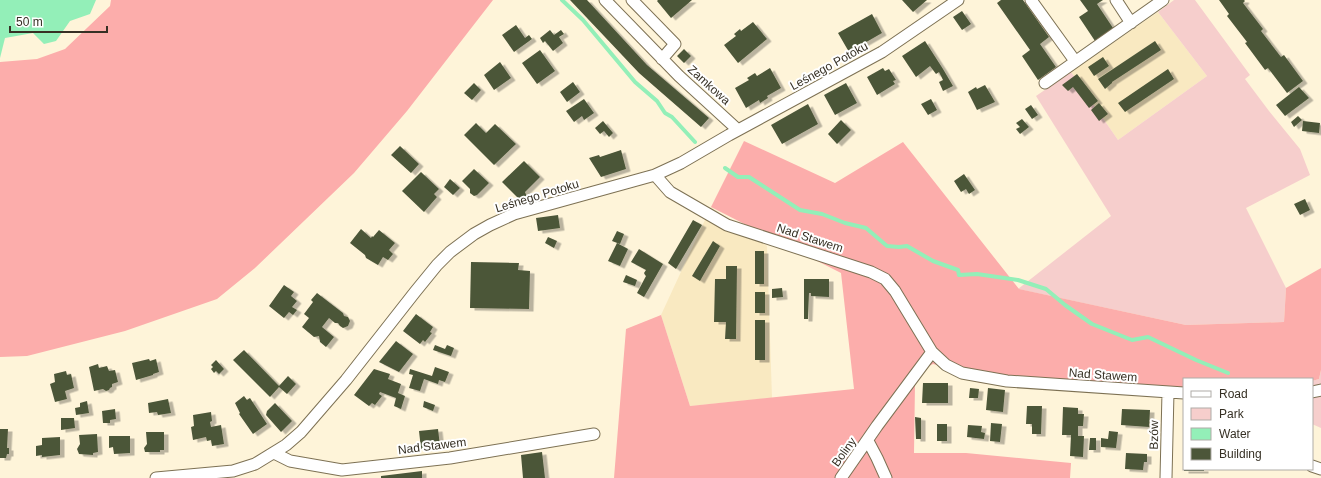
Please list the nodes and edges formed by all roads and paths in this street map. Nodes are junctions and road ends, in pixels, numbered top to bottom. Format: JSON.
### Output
{"nodes":[{"id":1,"x":605,"y":0,"type":"edge"},
{"id":2,"x":632,"y":0,"type":"edge"},
{"id":3,"x":958,"y":0,"type":"edge"},
{"id":4,"x":1031,"y":0,"type":"edge"},
{"id":5,"x":1116,"y":0,"type":"edge"},
{"id":6,"x":1163,"y":0,"type":"edge"},
{"id":7,"x":1131,"y":23,"type":"junction"},
{"id":8,"x":662,"y":59,"type":"junction"},
{"id":9,"x":1075,"y":61,"type":"junction"},
{"id":10,"x":1045,"y":83,"type":"dead end"},
{"id":11,"x":738,"y":130,"type":"junction"},
{"id":12,"x":655,"y":175,"type":"junction"},
{"id":13,"x":932,"y":352,"type":"junction"},
{"id":14,"x":1168,"y":392,"type":"junction"},
{"id":15,"x":1183,"y":392,"type":"edge"},
{"id":16,"x":594,"y":434,"type":"dead end"},
{"id":17,"x":868,"y":441,"type":"junction"},
{"id":18,"x":274,"y":453,"type":"junction"},
{"id":19,"x":156,"y":478,"type":"edge"},
{"id":20,"x":841,"y":478,"type":"edge"},
{"id":21,"x":886,"y":478,"type":"edge"},
{"id":22,"x":1166,"y":478,"type":"edge"}],
"edges":[{"from":1,"to":8,"type":"street","name":"Zamkowa"},
{"from":2,"to":8,"type":"street"},
{"from":3,"to":11,"type":"street","name":"Leśnego Potoku"},
{"from":4,"to":9,"type":"street"},
{"from":5,"to":7,"type":"street"},
{"from":6,"to":7,"type":"street"},
{"from":7,"to":9,"type":"street"},
{"from":8,"to":11,"type":"street","name":"Zamkowa"},
{"from":9,"to":10,"type":"street"},
{"from":11,"to":12,"type":"street","name":"Leśnego Potoku"},
{"from":12,"to":13,"type":"street","name":"Nad Stawem"},
{"from":12,"to":18,"type":"street","name":"Leśnego Potoku"},
{"from":13,"to":14,"type":"street","name":"Nad Stawem"},
{"from":13,"to":17,"type":"street"},
{"from":14,"to":15,"type":"street","name":"Nad Stawem"},
{"from":14,"to":22,"type":"street","name":"Bzów"},
{"from":16,"to":18,"type":"street","name":"Nad Stawem"},
{"from":17,"to":20,"type":"street","name":"Boliny"},
{"from":17,"to":21,"type":"street"},
{"from":18,"to":19,"type":"street","name":"Leśnego Potoku"}]}
